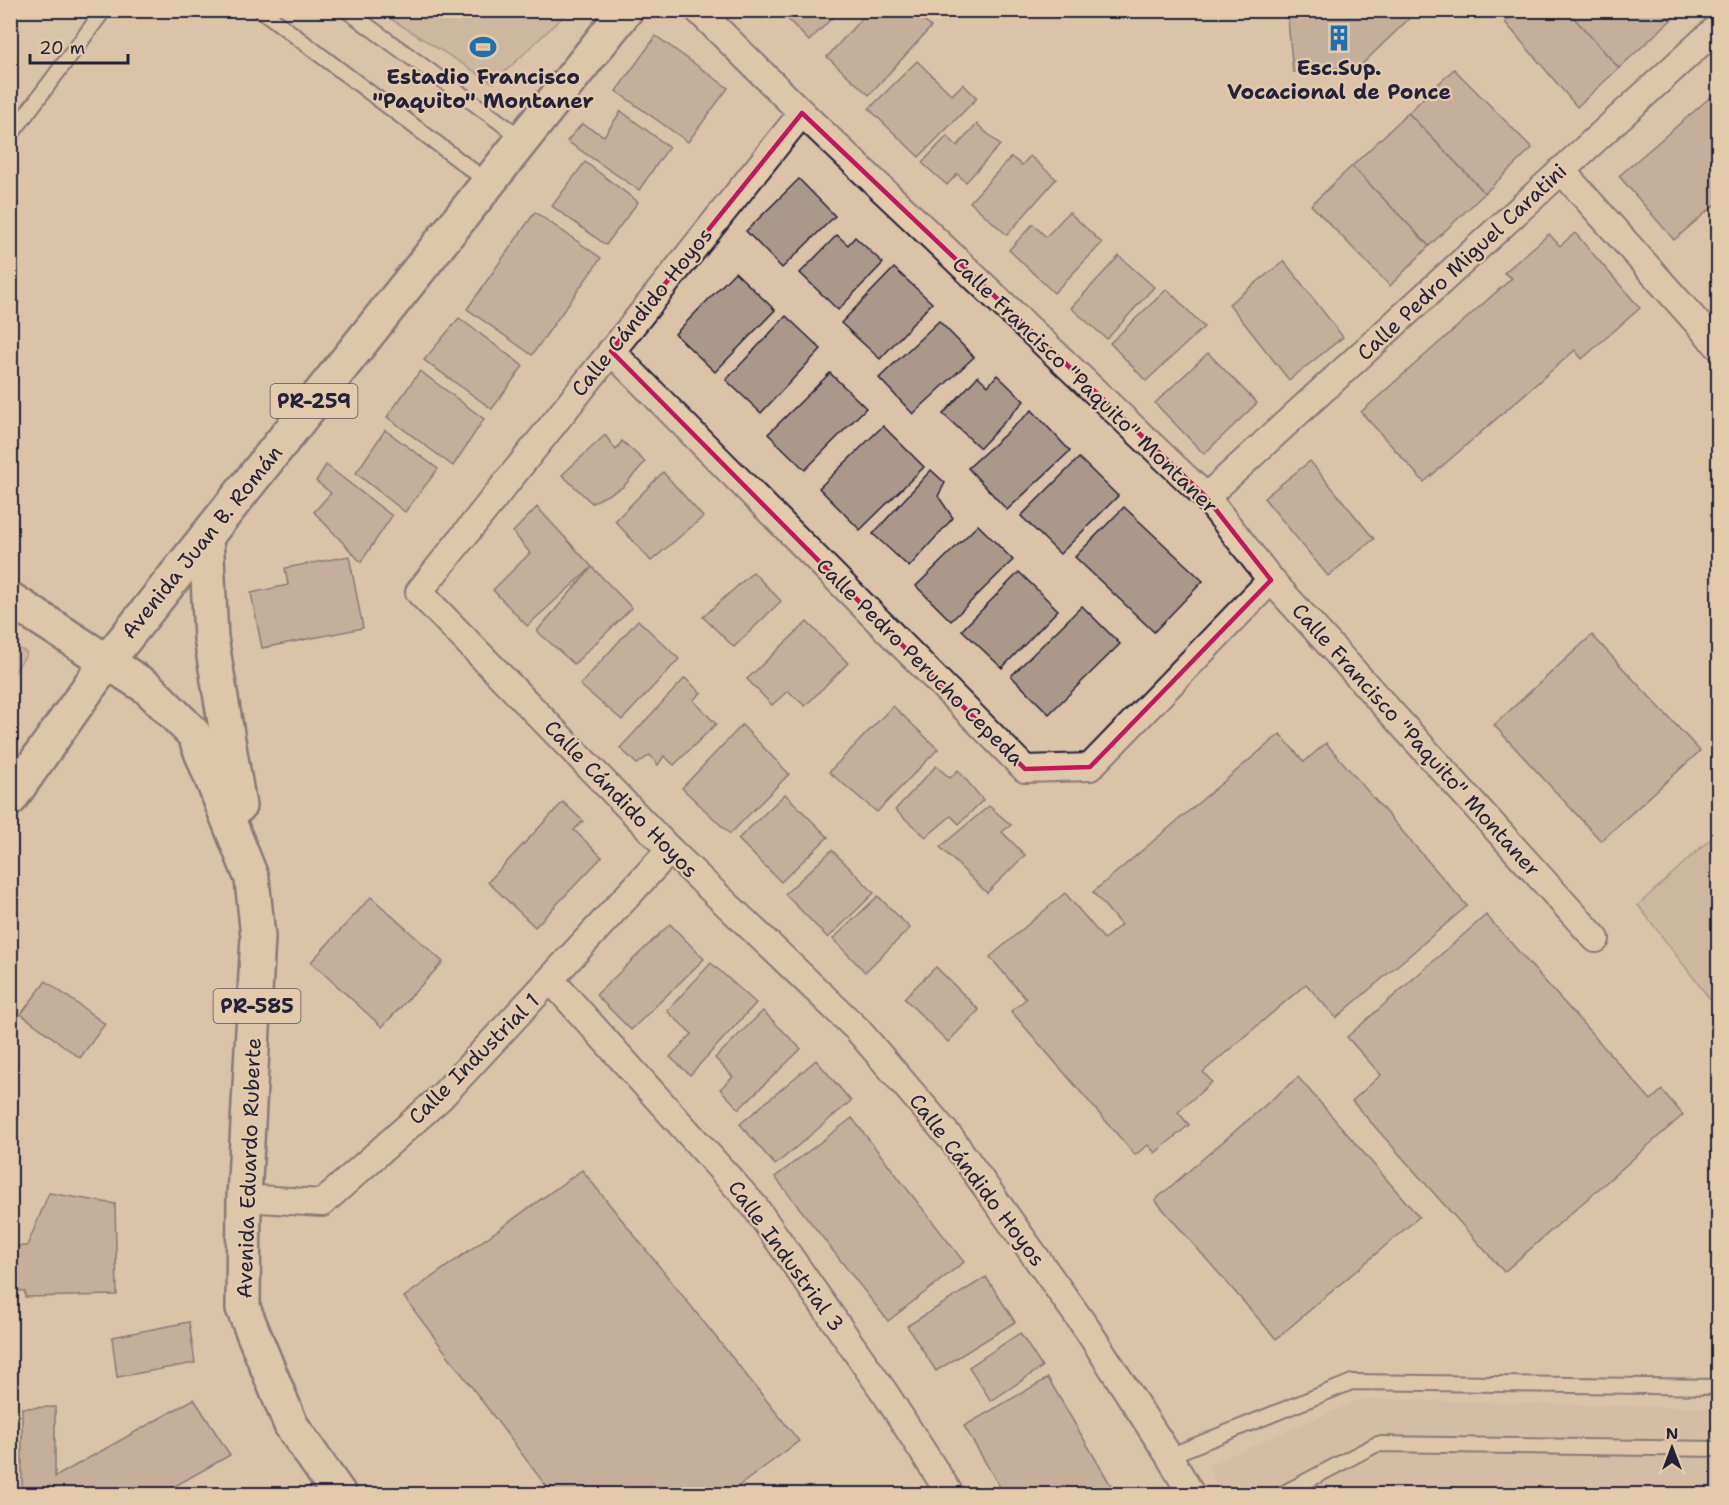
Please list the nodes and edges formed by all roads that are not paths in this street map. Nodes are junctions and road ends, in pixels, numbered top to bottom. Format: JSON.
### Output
{"nodes":[{"id":1,"x":104,"y":10,"type":"edge"},
{"id":2,"x":261,"y":10,"type":"edge"},
{"id":3,"x":346,"y":10,"type":"edge"},
{"id":4,"x":626,"y":10,"type":"edge"},
{"id":5,"x":698,"y":10,"type":"edge"},
{"id":6,"x":1719,"y":27,"type":"edge"},
{"id":7,"x":802,"y":113,"type":"junction"},
{"id":8,"x":10,"y":136,"type":"edge"},
{"id":9,"x":523,"y":139,"type":"junction"},
{"id":10,"x":1561,"y":170,"type":"junction"},
{"id":11,"x":489,"y":183,"type":"junction"},
{"id":12,"x":1719,"y":346,"type":"edge"},
{"id":13,"x":611,"y":351,"type":"junction"},
{"id":14,"x":1206,"y":497,"type":"junction"},
{"id":15,"x":206,"y":537,"type":"junction"},
{"id":16,"x":1271,"y":580,"type":"junction"},
{"id":17,"x":10,"y":599,"type":"edge"},
{"id":18,"x":108,"y":660,"type":"junction"},
{"id":19,"x":10,"y":799,"type":"edge"},
{"id":20,"x":670,"y":850,"type":"junction"},
{"id":21,"x":252,"y":879,"type":"junction"},
{"id":22,"x":1596,"y":939,"type":"dead end"},
{"id":23,"x":551,"y":980,"type":"junction"},
{"id":24,"x":244,"y":1198,"type":"junction"},
{"id":25,"x":1719,"y":1387,"type":"edge"},
{"id":26,"x":1719,"y":1449,"type":"edge"},
{"id":27,"x":1169,"y":1456,"type":"junction"},
{"id":28,"x":339,"y":1494,"type":"edge"},
{"id":29,"x":950,"y":1494,"type":"edge"},
{"id":30,"x":1191,"y":1494,"type":"edge"},
{"id":31,"x":1282,"y":1494,"type":"edge"}],
"edges":[{"from":1,"to":8,"type":"lane"},
{"from":2,"to":11,"type":"lane"},
{"from":3,"to":9,"type":"lane"},
{"from":4,"to":9,"type":"main road","name":"Avenida Juan B. Román","number":"PR-259"},
{"from":5,"to":7,"type":"street","name":"Calle Francisco \"Paquito\" Montaner"},
{"from":6,"to":10,"type":"street","name":"Calle Pedro Miguel Caratini"},
{"from":7,"to":13,"type":"street","name":"Calle Cándido Hoyos"},
{"from":7,"to":14,"type":"street","name":"Calle Francisco \"Paquito\" Montaner"},
{"from":9,"to":11,"type":"main road","name":"Avenida Juan B. Román","number":"PR-259"},
{"from":10,"to":12,"type":"street"},
{"from":10,"to":14,"type":"street","name":"Calle Pedro Miguel Caratini"},
{"from":11,"to":15,"type":"main road","name":"Avenida Juan B. Román","number":"PR-259"},
{"from":13,"to":16,"type":"street","name":"Calle Pedro Perucho Cepeda"},
{"from":13,"to":20,"type":"street","name":"Calle Cándido Hoyos"},
{"from":14,"to":16,"type":"street","name":"Calle Francisco \"Paquito\" Montaner"},
{"from":15,"to":18,"type":"main road","name":"Avenida Juan B. Román","number":"PR-259"},
{"from":15,"to":21,"type":"main road"},
{"from":16,"to":22,"type":"street","name":"Calle Francisco \"Paquito\" Montaner"},
{"from":17,"to":18,"type":"main road","name":"Avenida Eduardo Ruberte","number":"PR-585"},
{"from":18,"to":19,"type":"main road","name":"Avenida Juan B. Román","number":"PR-259"},
{"from":18,"to":21,"type":"main road","name":"Avenida Eduardo Ruberte","number":"PR-585"},
{"from":20,"to":23,"type":"street","name":"Calle Industrial 1"},
{"from":20,"to":27,"type":"street","name":"Calle Cándido Hoyos"},
{"from":21,"to":24,"type":"main road","name":"Avenida Eduardo Ruberte","number":"PR-585"},
{"from":23,"to":24,"type":"street","name":"Calle Industrial 1"},
{"from":23,"to":29,"type":"street","name":"Calle Industrial 3"},
{"from":24,"to":28,"type":"main road","name":"Avenida Eduardo Ruberte","number":"PR-585"},
{"from":25,"to":27,"type":"lane"},
{"from":26,"to":31,"type":"lane"},
{"from":27,"to":30,"type":"street","name":"Calle Cándido Hoyos"}]}
